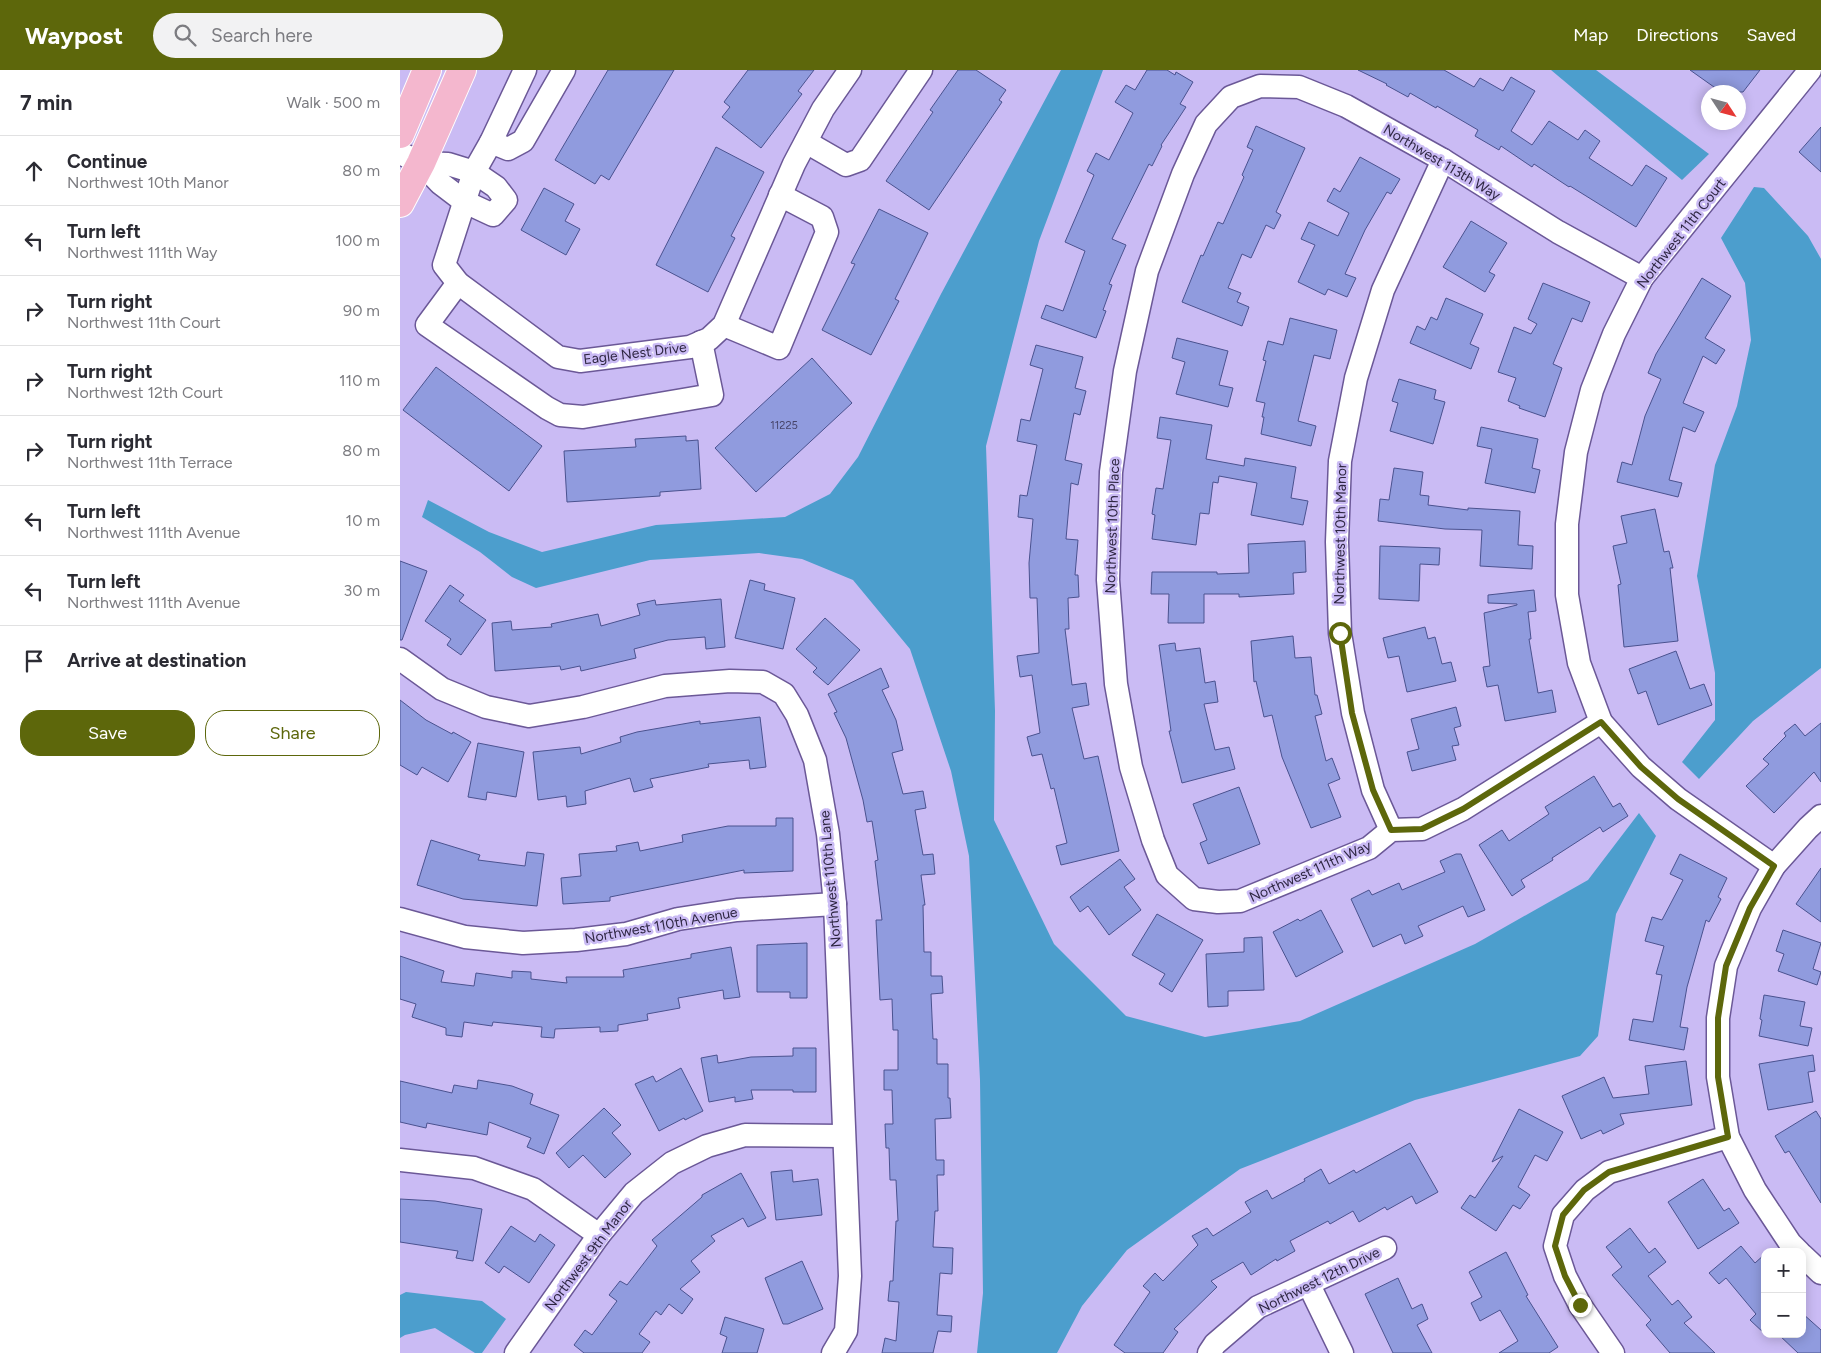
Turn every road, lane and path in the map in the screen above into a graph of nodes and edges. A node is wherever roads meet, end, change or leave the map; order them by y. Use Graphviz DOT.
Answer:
graph roads {
  1 [pos="427,70"];
  2 [pos="462,70"];
  3 [pos="525,70"];
  4 [pos="564,70"];
  5 [pos="850,70"];
  6 [pos="921,70"];
  7 [pos="1810,70"];
  8 [pos="1231,97"];
  9 [pos="400,134"];
  10 [pos="490,142"];
  11 [pos="806,142"];
  12 [pos="411,158"];
  13 [pos="1442,160"];
  14 [pos="474,172"];
  15 [pos="780,195"];
  16 [pos="464,202"];
  17 [pos="400,203"];
  18 [pos="1642,278"];
  19 [pos="458,284"];
  20 [pos="724,325"];
  21 [pos="701,342"];
  22 [pos="400,659"];
  23 [pos="1601,722"];
  24 [pos="1821,816"];
  25 [pos="1391,830"];
  26 [pos="1774,866"];
  27 [pos="1194,899"];
  28 [pos="835,904"];
  29 [pos="400,919"];
  30 [pos="844,1136"];
  31 [pos="1728,1137"];
  32 [pos="400,1160"];
  33 [pos="599,1235"];
  34 [pos="1385,1248"];
  35 [pos="1795,1248"];
  36 [pos="1806,1259"];
  37 [pos="1821,1273"];
  38 [pos="1309,1285"];
  39 [pos="516,1353"];
  40 [pos="833,1353"];
  41 [pos="1209,1353"];
  42 [pos="1342,1353"];
  43 [pos="1613,1353"];
  1 -- 9 [label="main road"];
  2 -- 12 [label="main road"];
  3 -- 10 [label="street, Eagle Nest Drive"];
  4 -- 10 [label="street"];
  5 -- 11 [label="street, Eagle Nest Drive"];
  6 -- 11 [label="street"];
  7 -- 18 [label="street, Northwest 11th Court"];
  8 -- 13 [label="street, Northwest 113th Way"];
  8 -- 27 [label="street, Northwest 10th Place"];
  10 -- 14 [label="street, Eagle Nest Drive"];
  11 -- 15 [label="street, Eagle Nest Drive"];
  12 -- 14 [label="street"];
  12 -- 16 [label="street"];
  12 -- 17 [label="main road"];
  13 -- 18 [label="street, Northwest 113th Way"];
  13 -- 25 [label="street, Northwest 10th Manor"];
  14 -- 16 [label="street, Eagle Nest Drive"];
  14 -- 16 [label="street"];
  15 -- 20 [label="street, Eagle Nest Drive"];
  15 -- 20 [label="street"];
  16 -- 19 [label="street, Eagle Nest Drive"];
  18 -- 23 [label="street, Northwest 11th Court"];
  19 -- 21 [label="street, Eagle Nest Drive"];
  19 -- 21 [label="street"];
  20 -- 21 [label="street, Eagle Nest Drive"];
  22 -- 28 [label="street, Northwest 110th Lane"];
  23 -- 25 [label="street"];
  23 -- 26 [label="street, Northwest 11th Court"];
  24 -- 26 [label="street"];
  25 -- 27 [label="street, Northwest 111th Way"];
  26 -- 31 [label="street"];
  28 -- 29 [label="street, Northwest 110th Avenue"];
  28 -- 30 [label="street, Northwest 110th Lane"];
  30 -- 33 [label="street, Northwest 9th Manor"];
  30 -- 40 [label="street, Northwest 110th Lane"];
  31 -- 35 [label="street"];
  31 -- 43 [label="street"];
  32 -- 33 [label="street"];
  33 -- 39 [label="street, Northwest 9th Manor"];
  34 -- 38 [label="street, Northwest 12th Drive"];
  36 -- 37 [label="street"];
  38 -- 41 [label="street, Northwest 12th Drive"];
  38 -- 42 [label="street"];
}
